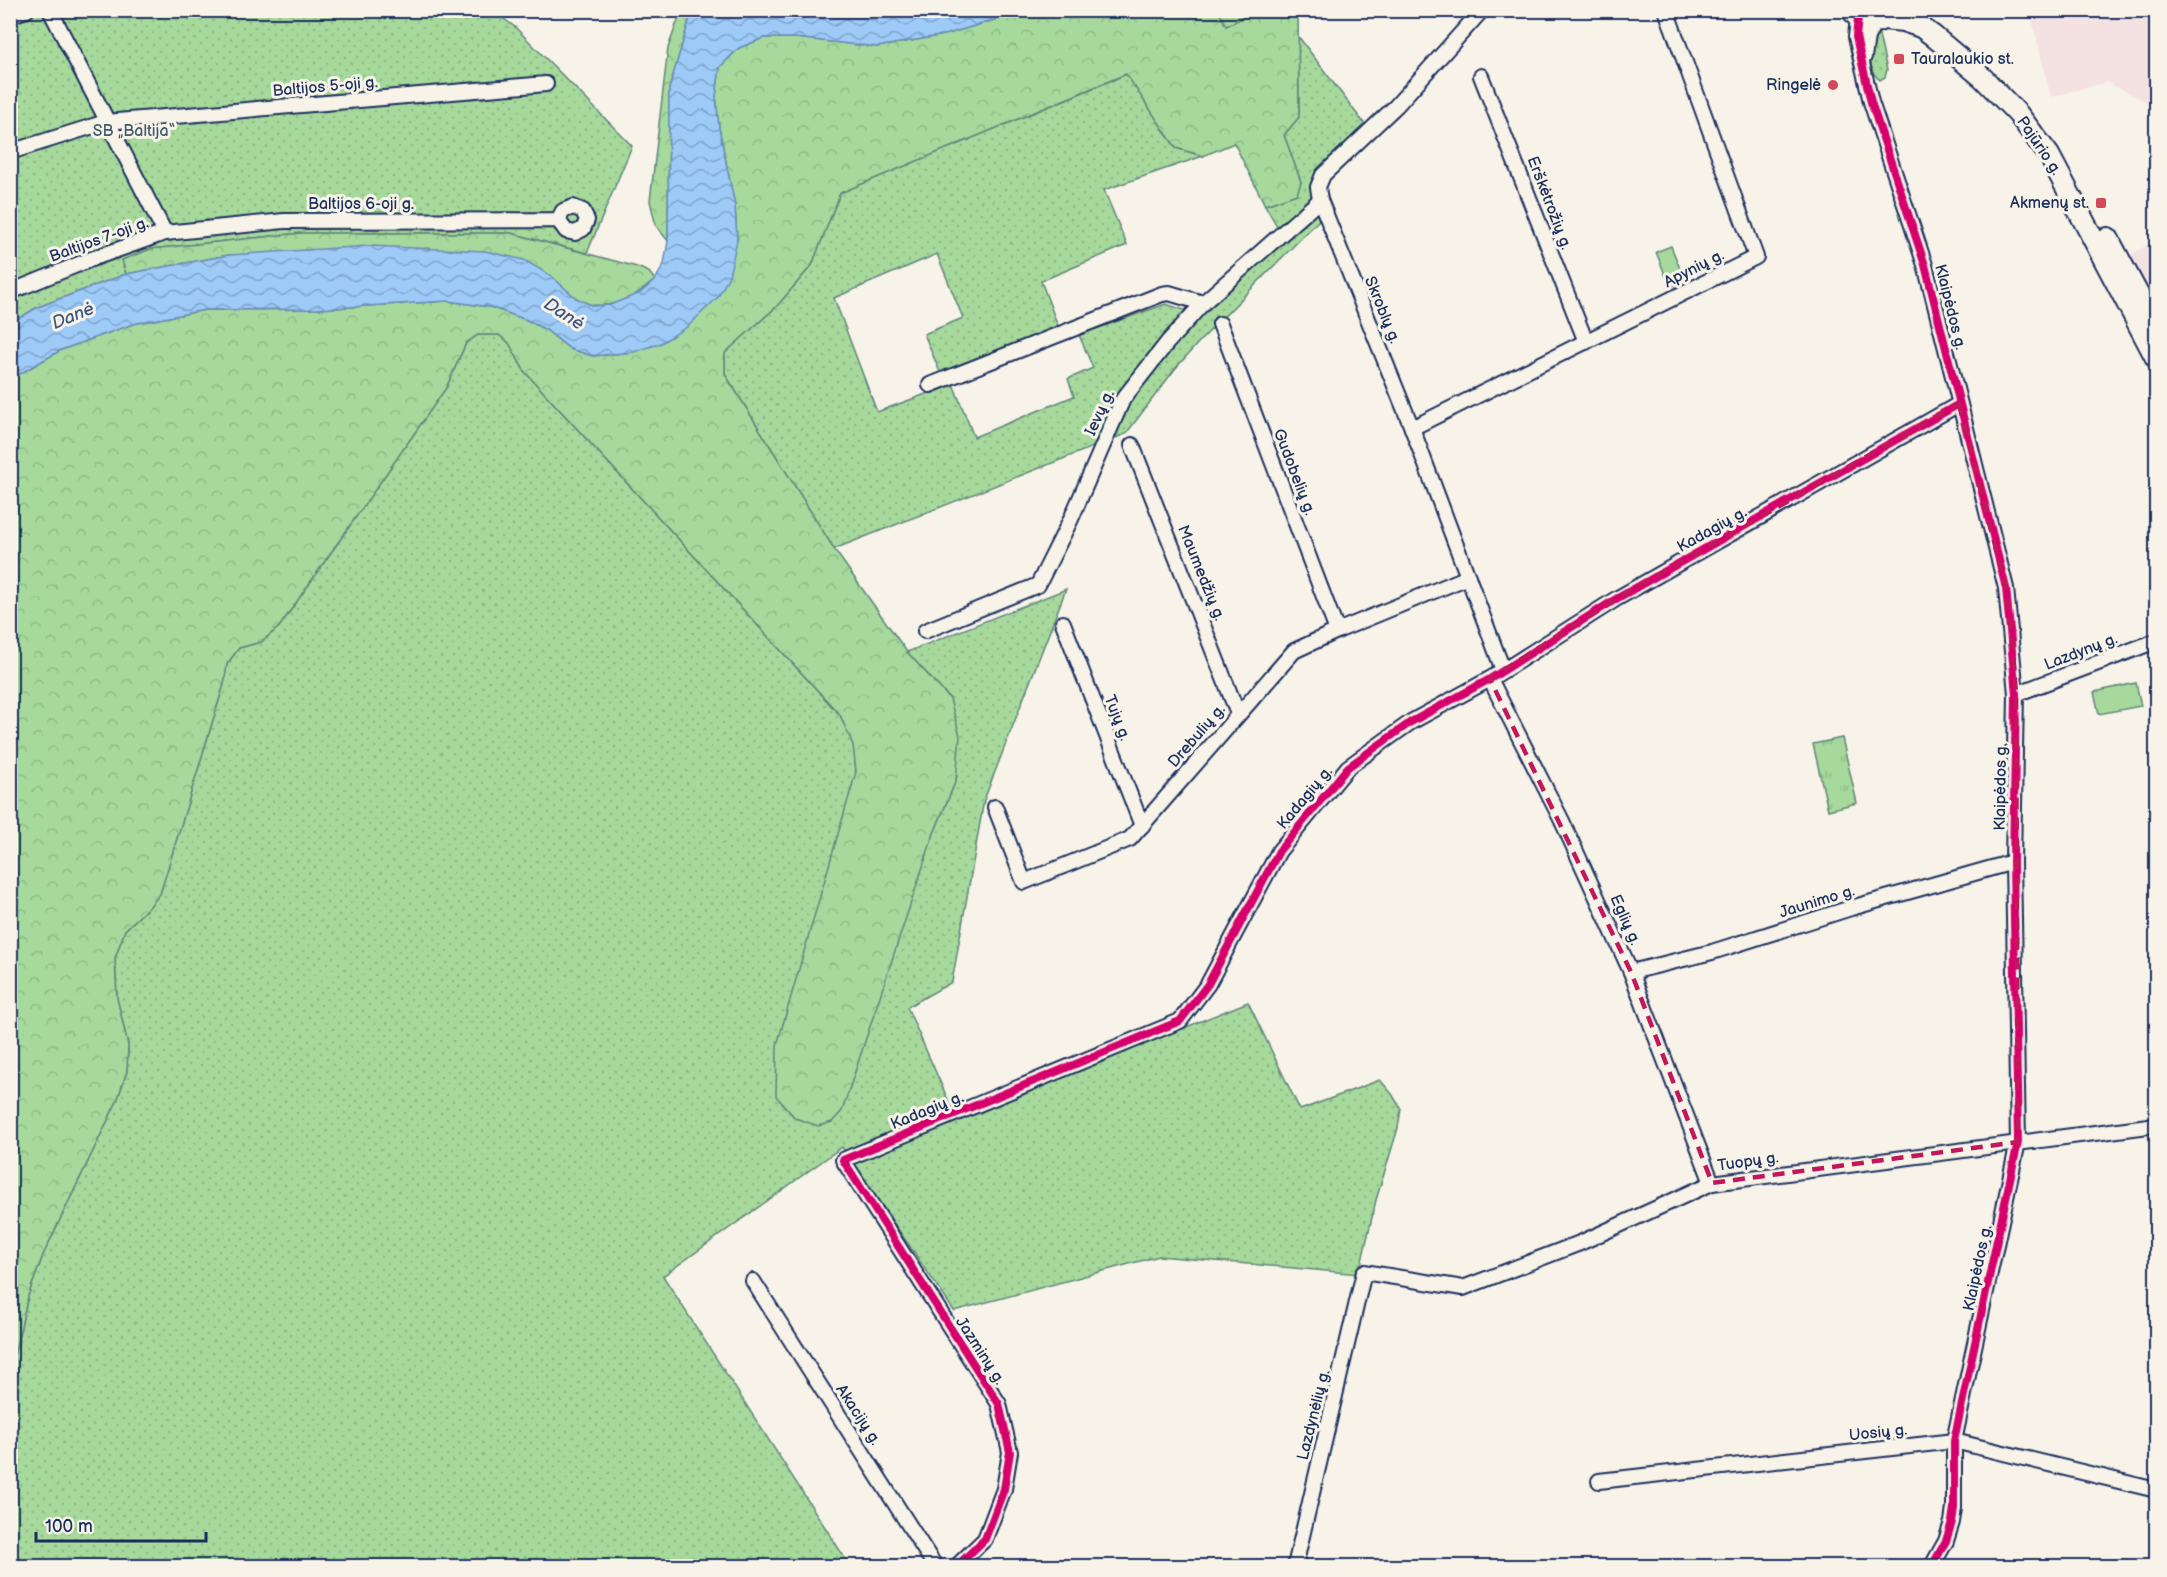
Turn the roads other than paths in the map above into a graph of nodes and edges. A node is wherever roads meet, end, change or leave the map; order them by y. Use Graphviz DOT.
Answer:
graph roads {
  1 [pos="27,10"];
  2 [pos="50,10"];
  3 [pos="1482,10"];
  4 [pos="1665,10"];
  5 [pos="1907,10"];
  6 [pos="10,15"];
  7 [pos="1871,16"];
  8 [pos="1481,76"];
  9 [pos="546,84"];
  10 [pos="106,122"];
  11 [pos="10,152"];
  12 [pos="1320,200"];
  13 [pos="558,220"];
  14 [pos="165,233"];
  15 [pos="10,292"];
  16 [pos="1203,303"];
  17 [pos="1220,324"];
  18 [pos="2157,328"];
  19 [pos="1586,342"];
  20 [pos="2157,358"];
  21 [pos="930,385"];
  22 [pos="1959,404"];
  23 [pos="1412,428"];
  24 [pos="1132,445"];
  25 [pos="1468,577"];
  26 [pos="1063,623"];
  27 [pos="925,631"];
  28 [pos="1338,631"];
  29 [pos="2157,640"];
  30 [pos="1503,670"];
  31 [pos="1490,679"];
  32 [pos="2016,694"];
  33 [pos="1238,714"];
  34 [pos="995,807"];
  35 [pos="1142,826"];
  36 [pos="2013,862"];
  37 [pos="1631,972"];
  38 [pos="2157,1125"];
  39 [pos="2018,1142"];
  40 [pos="843,1160"];
  41 [pos="1712,1183"];
  42 [pos="1364,1272"];
  43 [pos="753,1281"];
  44 [pos="1954,1441"];
  45 [pos="1599,1481"];
  46 [pos="2157,1490"];
  47 [pos="935,1566"];
  48 [pos="957,1566"];
  49 [pos="1295,1566"];
  50 [pos="1932,1566"];
  1 -- 6 [label="street"];
  2 -- 10 [label="street"];
  3 -- 12 [label="street"];
  4 -- 19 [label="street, Apynių g."];
  5 -- 18 [label="main road, Pajūrio g."];
  7 -- 20 [label="main road, Pajūrio g."];
  7 -- 22 [label="street, Klaipėdos g."];
  8 -- 19 [label="street, Erškėtrožių g."];
  9 -- 10 [label="street, Baltijos 5-oji g."];
  10 -- 11 [label="street, Baltijos 5-oji g."];
  10 -- 14 [label="street"];
  12 -- 16 [label="street, Ievų g."];
  12 -- 23 [label="street, Skroblų g."];
  13 -- 14 [label="street, Baltijos 6-oji g."];
  14 -- 15 [label="street, Baltijos 7-oji g."];
  16 -- 21 [label="street"];
  16 -- 27 [label="street, Ievų g."];
  17 -- 28 [label="street, Gudobelių g."];
  19 -- 23 [label="street, Apynių g."];
  22 -- 30 [label="street, Kadagių g."];
  22 -- 32 [label="street, Klaipėdos g."];
  23 -- 25 [label="street, Skroblų g."];
  24 -- 33 [label="street, Maumedžių g."];
  25 -- 28 [label="street, Drebulių g."];
  25 -- 30 [label="street, Skroblų g."];
  26 -- 35 [label="street, Tujų g."];
  28 -- 33 [label="street, Drebulių g."];
  29 -- 32 [label="street, Lazdynų g."];
  30 -- 31 [label="street, Kadagių g."];
  31 -- 37 [label="street, Eglių g."];
  31 -- 40 [label="street, Kadagių g."];
  32 -- 36 [label="street, Klaipėdos g."];
  33 -- 35 [label="street, Drebulių g."];
  34 -- 35 [label="street, Drebulių g."];
  36 -- 37 [label="street, Jaunimo g."];
  36 -- 39 [label="street, Klaipėdos g."];
  37 -- 41 [label="street, Eglių g."];
  38 -- 39 [label="street, Tuopų g."];
  39 -- 41 [label="street, Tuopų g."];
  39 -- 44 [label="street, Klaipėdos g."];
  40 -- 48 [label="street, Jazminų g."];
  41 -- 42 [label="street, Tuopų g."];
  42 -- 49 [label="street, Lazdynėlių g."];
  43 -- 47 [label="street, Akacijų g."];
  44 -- 45 [label="street, Uosių g."];
  44 -- 46 [label="street, Uosių g."];
  44 -- 50 [label="street, Klaipėdos g."];
}
